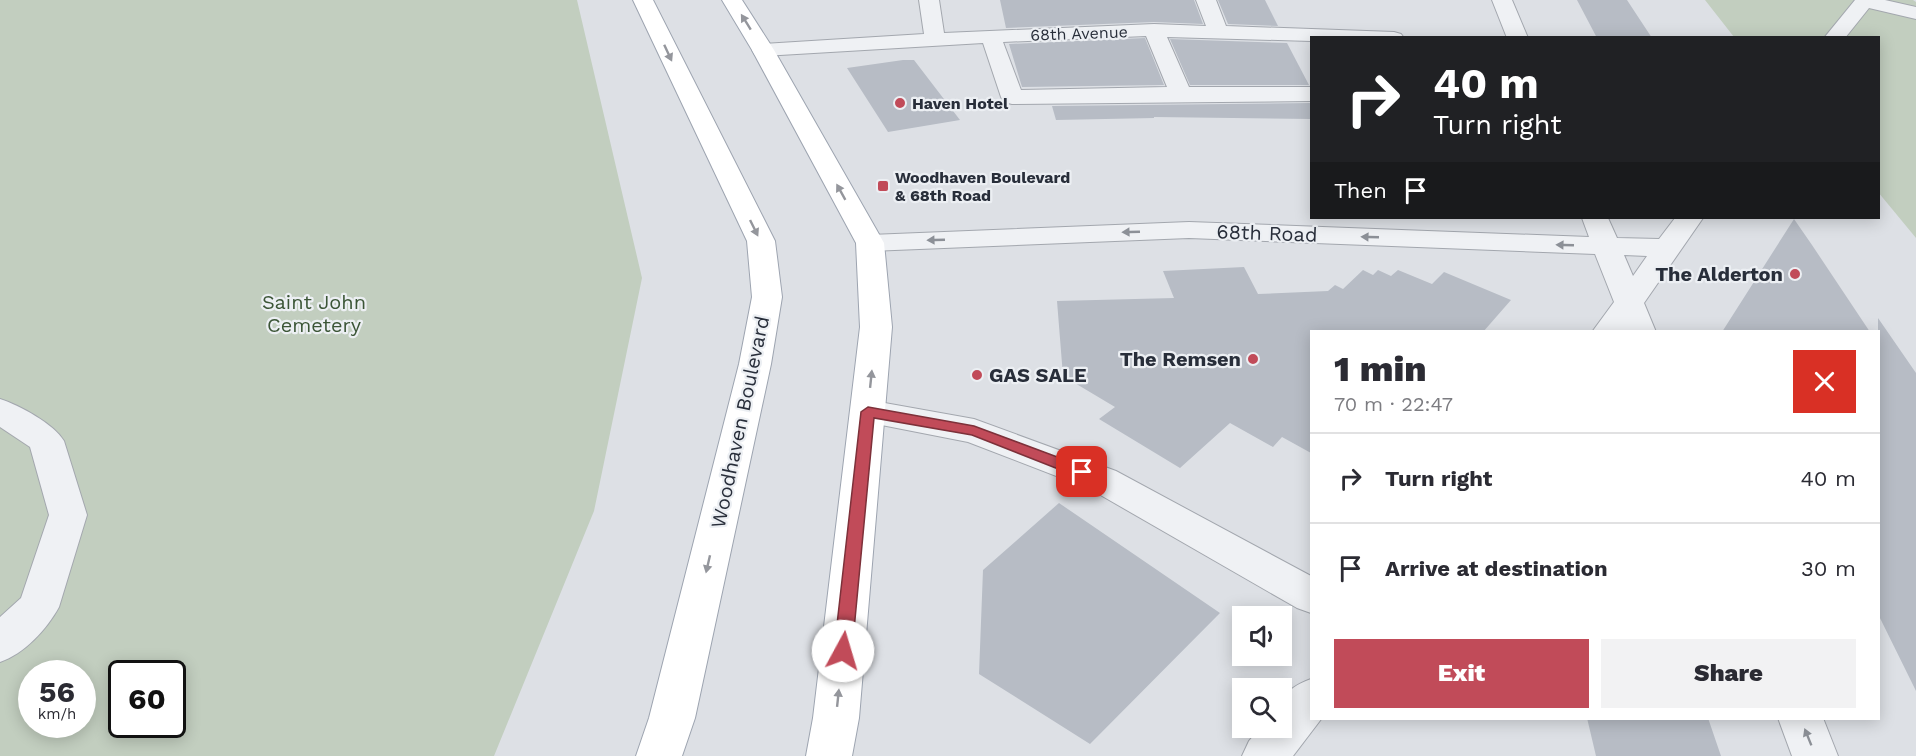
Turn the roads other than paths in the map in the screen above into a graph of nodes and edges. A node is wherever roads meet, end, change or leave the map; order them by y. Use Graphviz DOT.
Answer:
graph roads {
  1 [pos="644,0"];
  2 [pos="732,0"];
  3 [pos="929,0"];
  4 [pos="1206,0"];
  5 [pos="1502,0"];
  6 [pos="1864,0"];
  7 [pos="1916,13"];
  8 [pos="1154,30"];
  9 [pos="1218,32"];
  10 [pos="991,36"];
  11 [pos="1335,36"];
  12 [pos="1517,36"];
  13 [pos="1836,36"];
  14 [pos="935,39"];
  15 [pos="763,50"];
  16 [pos="1181,94"];
  17 [pos="1310,94"];
  18 [pos="1596,219"];
  19 [pos="1688,219"];
  20 [pos="870,243"];
  21 [pos="1607,246"];
  22 [pos="1665,248"];
  23 [pos="1636,318"];
  24 [pos="1611,330"];
  25 [pos="0,411"];
  26 [pos="868,412"];
  27 [pos="1310,595"];
  28 [pos="0,644"];
  29 [pos="1310,700"];
  30 [pos="1801,720"];
  31 [pos="659,756"];
  32 [pos="829,756"];
  33 [pos="1265,756"];
  34 [pos="1815,756"];
  1 -- 31 [label="main road, Woodhaven Boulevard, one-way"];
  15 -- 2 [label="main road, one-way"];
  3 -- 14 [label="street"];
  4 -- 9 [label="street"];
  5 -- 12 [label="street"];
  6 -- 7 [label="street"];
  6 -- 13 [label="street"];
  8 -- 9 [label="street, 68th Avenue"];
  8 -- 10 [label="street, 68th Avenue"];
  8 -- 16 [label="street"];
  9 -- 11 [label="street, 68th Avenue"];
  10 -- 14 [label="street, 68th Avenue"];
  10 -- 16 [label="street"];
  14 -- 15 [label="street, 68th Avenue"];
  20 -- 15 [label="main road, one-way"];
  16 -- 17 [label="street"];
  18 -- 21 [label="street"];
  19 -- 22 [label="street"];
  21 -- 20 [label="street, 68th Road, one-way"];
  26 -- 20 [label="main road, one-way"];
  21 -- 22 [label="street, 68th Road"];
  21 -- 23 [label="street"];
  22 -- 23 [label="street"];
  23 -- 24 [label="street"];
  25 -- 28 [label="street"];
  26 -- 27 [label="street"];
  32 -- 26 [label="main road, one-way"];
  29 -- 33 [label="street"];
  34 -- 30 [label="street, one-way"];
}
